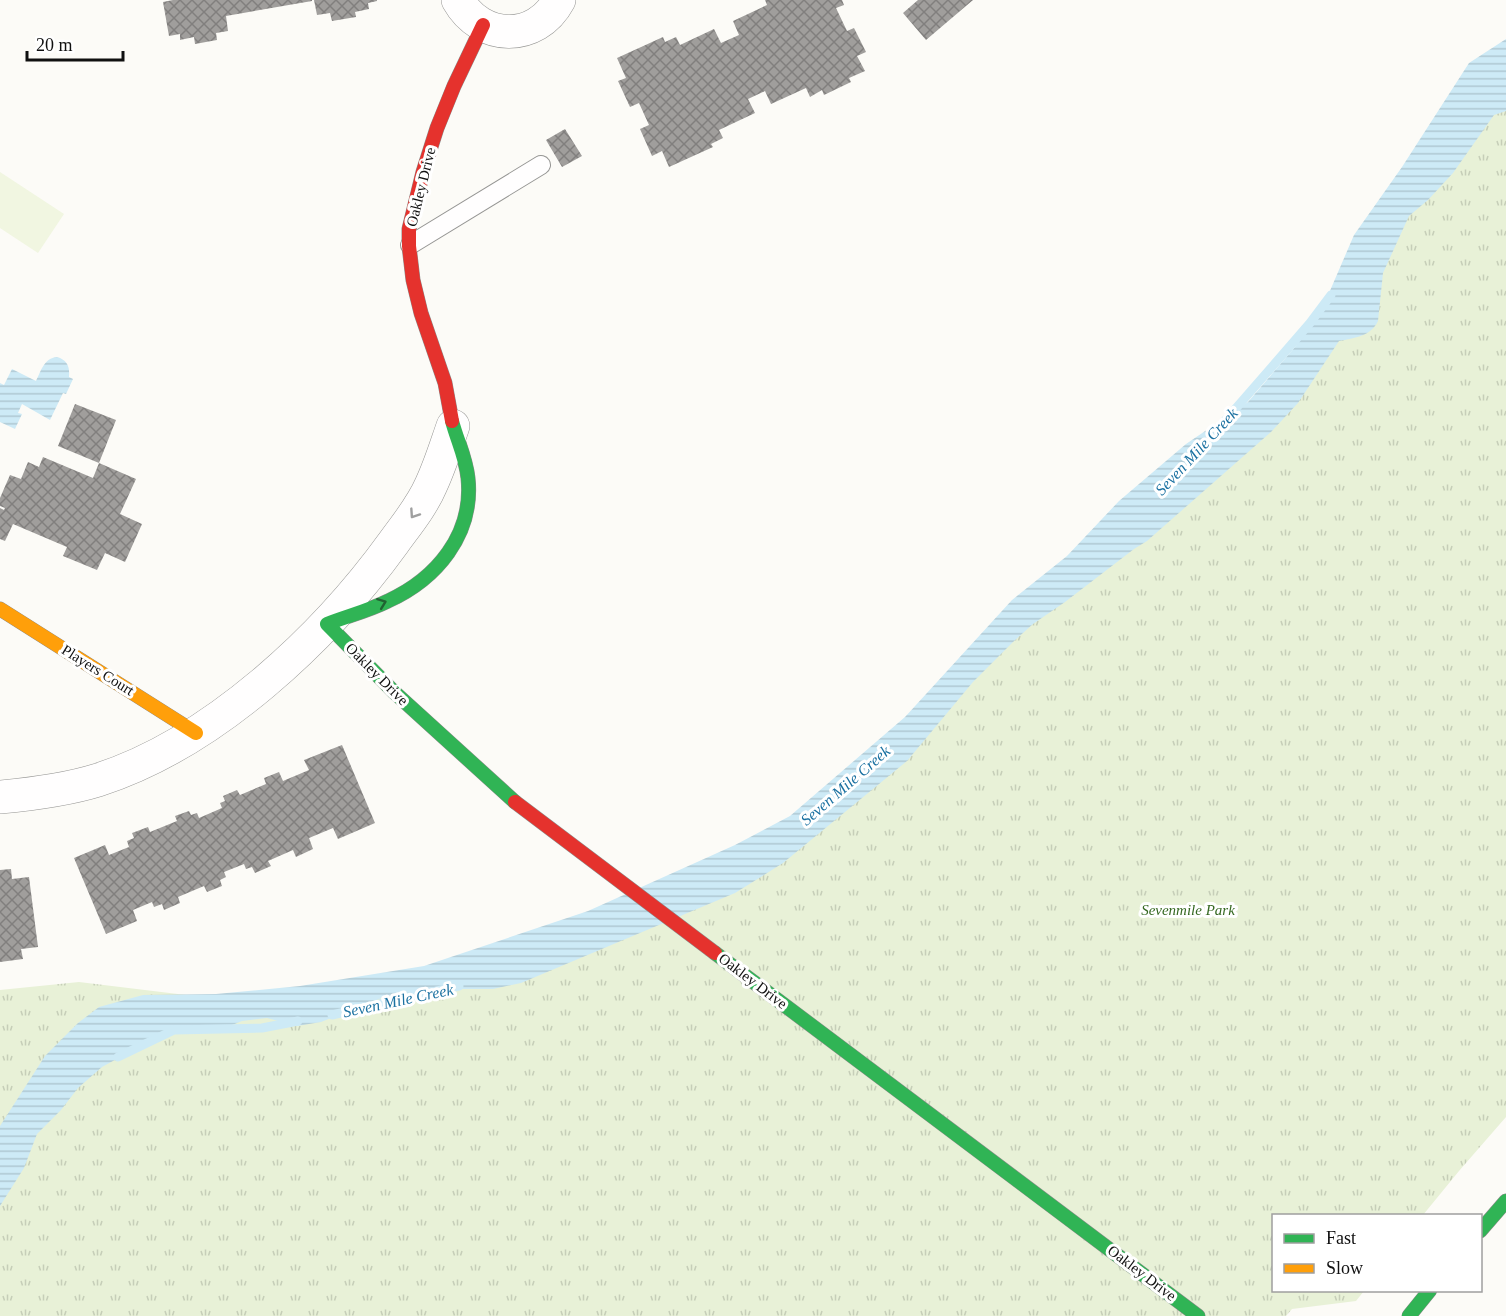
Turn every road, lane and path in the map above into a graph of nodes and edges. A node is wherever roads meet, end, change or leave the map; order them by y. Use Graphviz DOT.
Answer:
graph roads {
  1 [pos="458,0"];
  2 [pos="559,0"];
  3 [pos="483,25"];
  4 [pos="541,165"];
  5 [pos="410,245"];
  6 [pos="453,426"];
  7 [pos="0,609"];
  8 [pos="327,624"];
  9 [pos="196,733"];
  10 [pos="0,797"];
  11 [pos="1506,1201"];
  12 [pos="1482,1229"];
  13 [pos="1428,1292"];
  14 [pos="1198,1316"];
  15 [pos="1409,1316"];
  1 -- 3 [label="street"];
  2 -- 3 [label="street"];
  3 -- 5 [label="street, Oakley Drive"];
  4 -- 5 [label="lane"];
  5 -- 6 [label="street, Oakley Drive"];
  6 -- 8 [label="street, Oakley Drive, one-way"];
  8 -- 6 [label="street, Oakley Drive, one-way"];
  7 -- 9 [label="street, Players Court"];
  8 -- 9 [label="street"];
  8 -- 14 [label="street, Oakley Drive"];
  9 -- 10 [label="street"];
  11 -- 12 [label="street"];
  13 -- 15 [label="street"];
}
